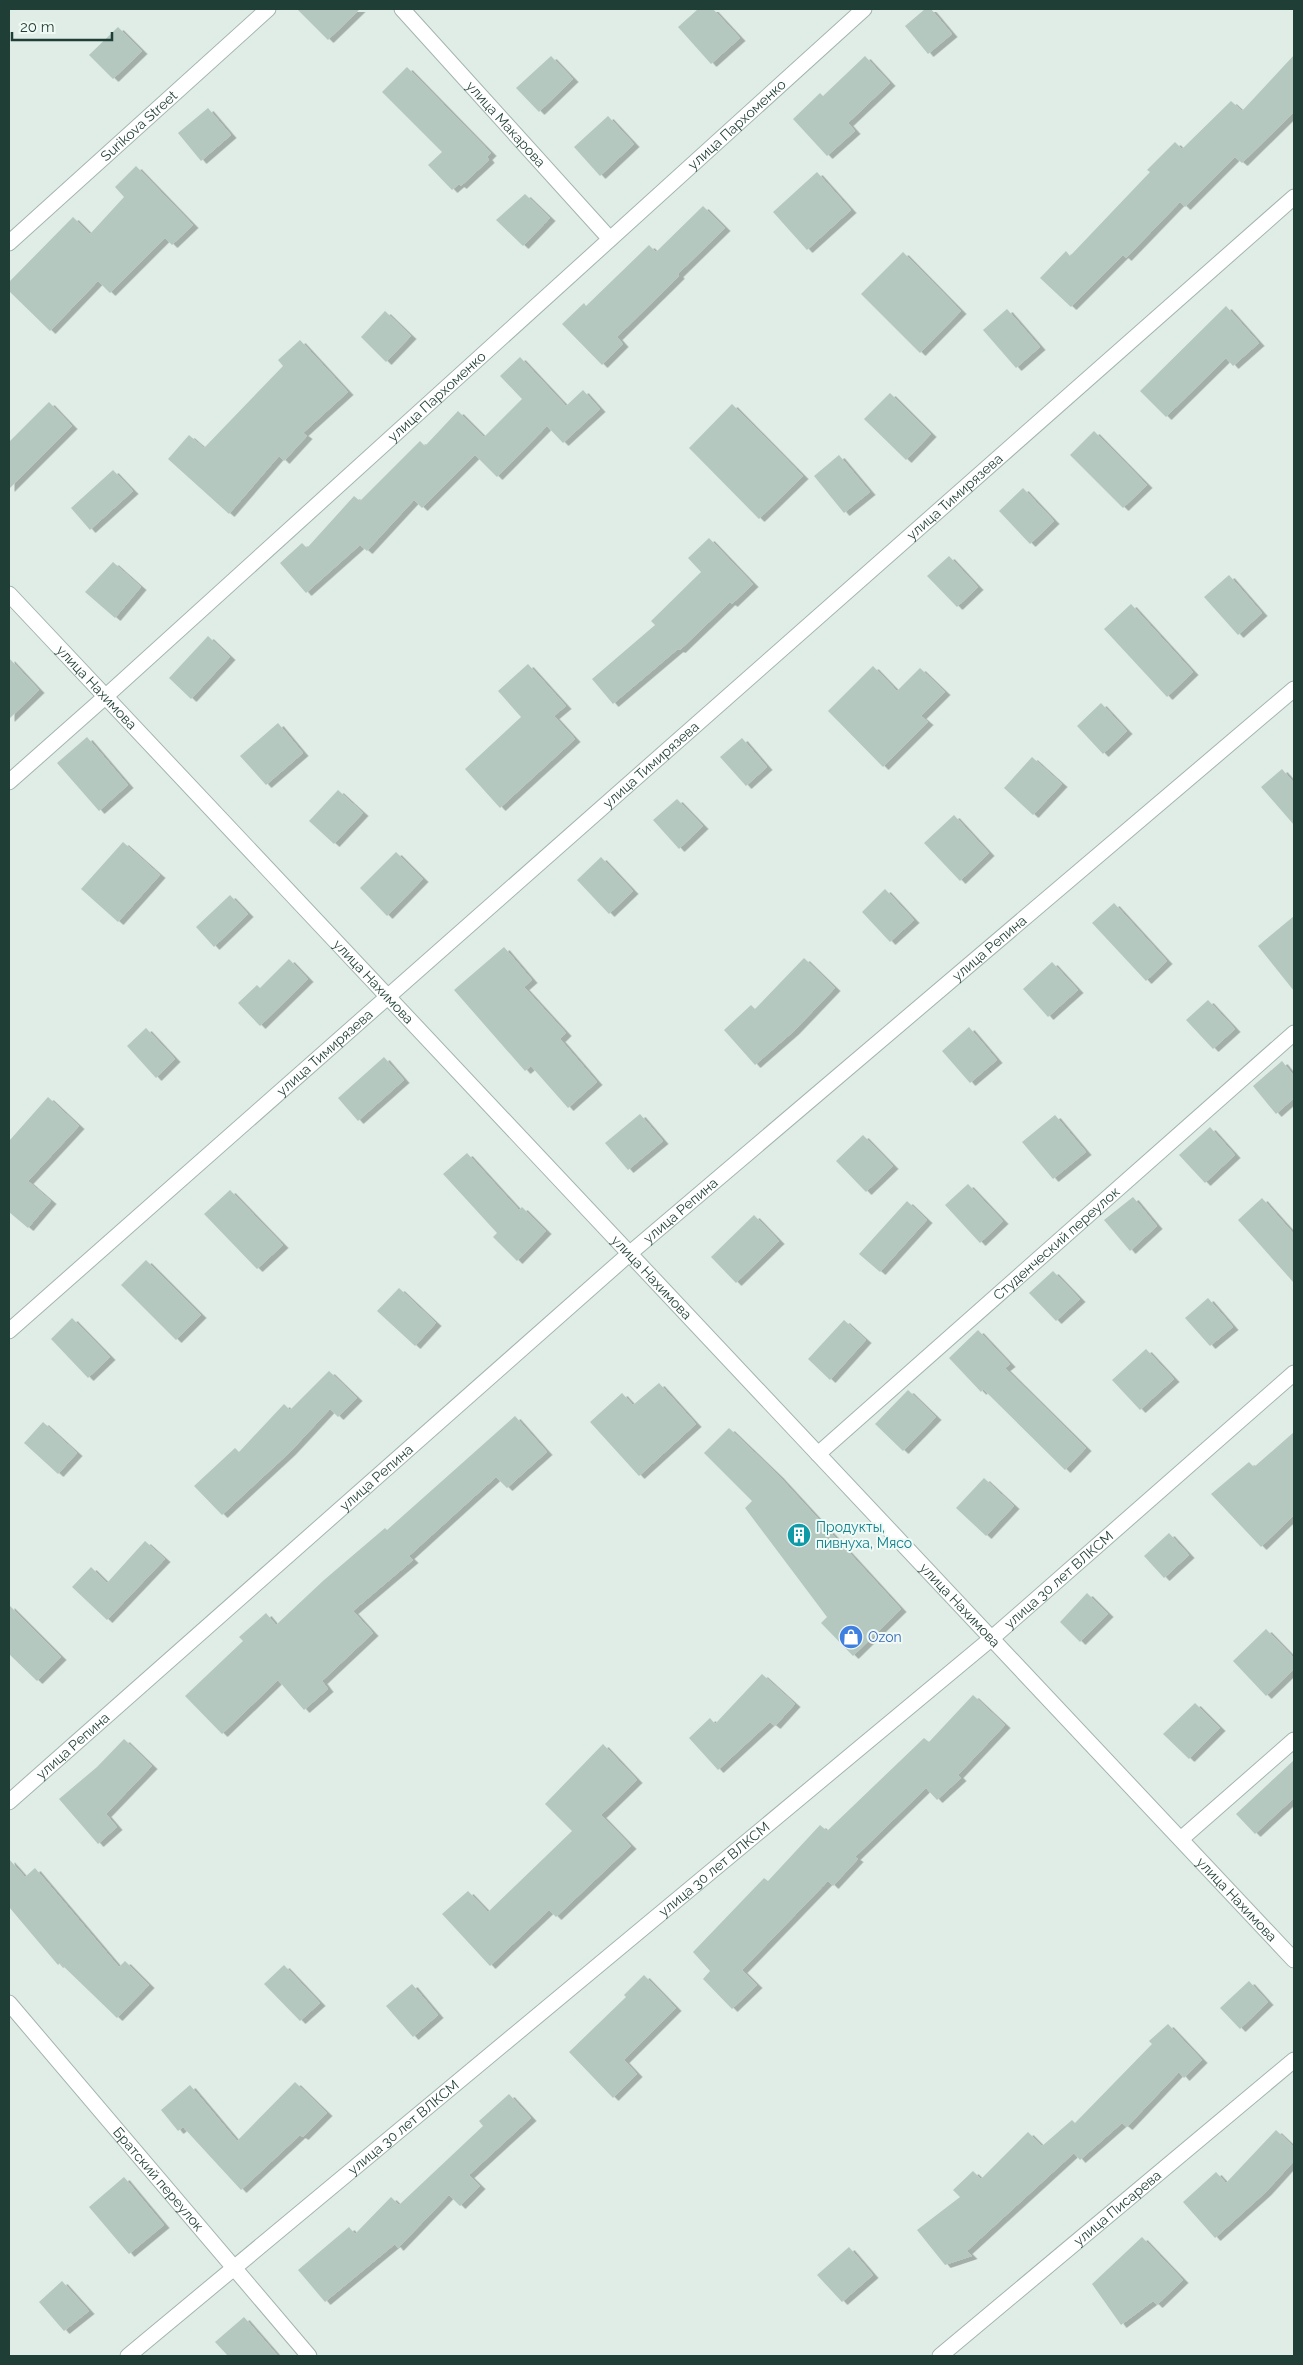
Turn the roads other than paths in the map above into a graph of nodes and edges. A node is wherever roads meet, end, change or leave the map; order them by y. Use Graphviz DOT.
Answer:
graph roads {
  1 [pos="268,9"];
  2 [pos="402,9"];
  3 [pos="864,9"];
  4 [pos="1294,197"];
  5 [pos="610,240"];
  6 [pos="9,243"];
  7 [pos="9,594"];
  8 [pos="1294,689"];
  9 [pos="105,697"];
  10 [pos="9,782"];
  11 [pos="389,998"];
  12 [pos="1294,1034"];
  13 [pos="629,1254"];
  14 [pos="9,1331"];
  15 [pos="1294,1373"];
  16 [pos="818,1454"];
  17 [pos="992,1638"];
  18 [pos="1294,1740"];
  19 [pos="9,1802"];
  20 [pos="1181,1840"];
  21 [pos="1294,1960"];
  22 [pos="9,2003"];
  23 [pos="1294,2060"];
  24 [pos="234,2268"];
  25 [pos="128,2356"];
  26 [pos="309,2356"];
  27 [pos="940,2356"];
  1 -- 6 [label="street, Surikova Street"];
  2 -- 5 [label="street, улица Макарова"];
  3 -- 5 [label="street, улица Пархоменко"];
  4 -- 11 [label="street, улица Тимирязева"];
  5 -- 9 [label="street, улица Пархоменко"];
  7 -- 9 [label="street, улица Нахимова"];
  8 -- 13 [label="street, улица Репина"];
  9 -- 10 [label="street, улица Пархоменко"];
  9 -- 11 [label="street, улица Нахимова"];
  11 -- 13 [label="street, улица Нахимова"];
  11 -- 14 [label="street, улица Тимирязева"];
  12 -- 16 [label="street, Студенческий переулок"];
  13 -- 16 [label="street, улица Нахимова"];
  13 -- 19 [label="street, улица Репина"];
  15 -- 17 [label="street, улица 30 лет ВЛКСМ"];
  16 -- 17 [label="street, улица Нахимова"];
  17 -- 20 [label="street, улица Нахимова"];
  17 -- 24 [label="street, улица 30 лет ВЛКСМ"];
  18 -- 20 [label="street"];
  20 -- 21 [label="street, улица Нахимова"];
  22 -- 24 [label="street, Братский переулок"];
  23 -- 27 [label="street, улица Писарева"];
  24 -- 25 [label="street, улица 30 лет ВЛКСМ"];
  24 -- 26 [label="street, Братский переулок"];
}
